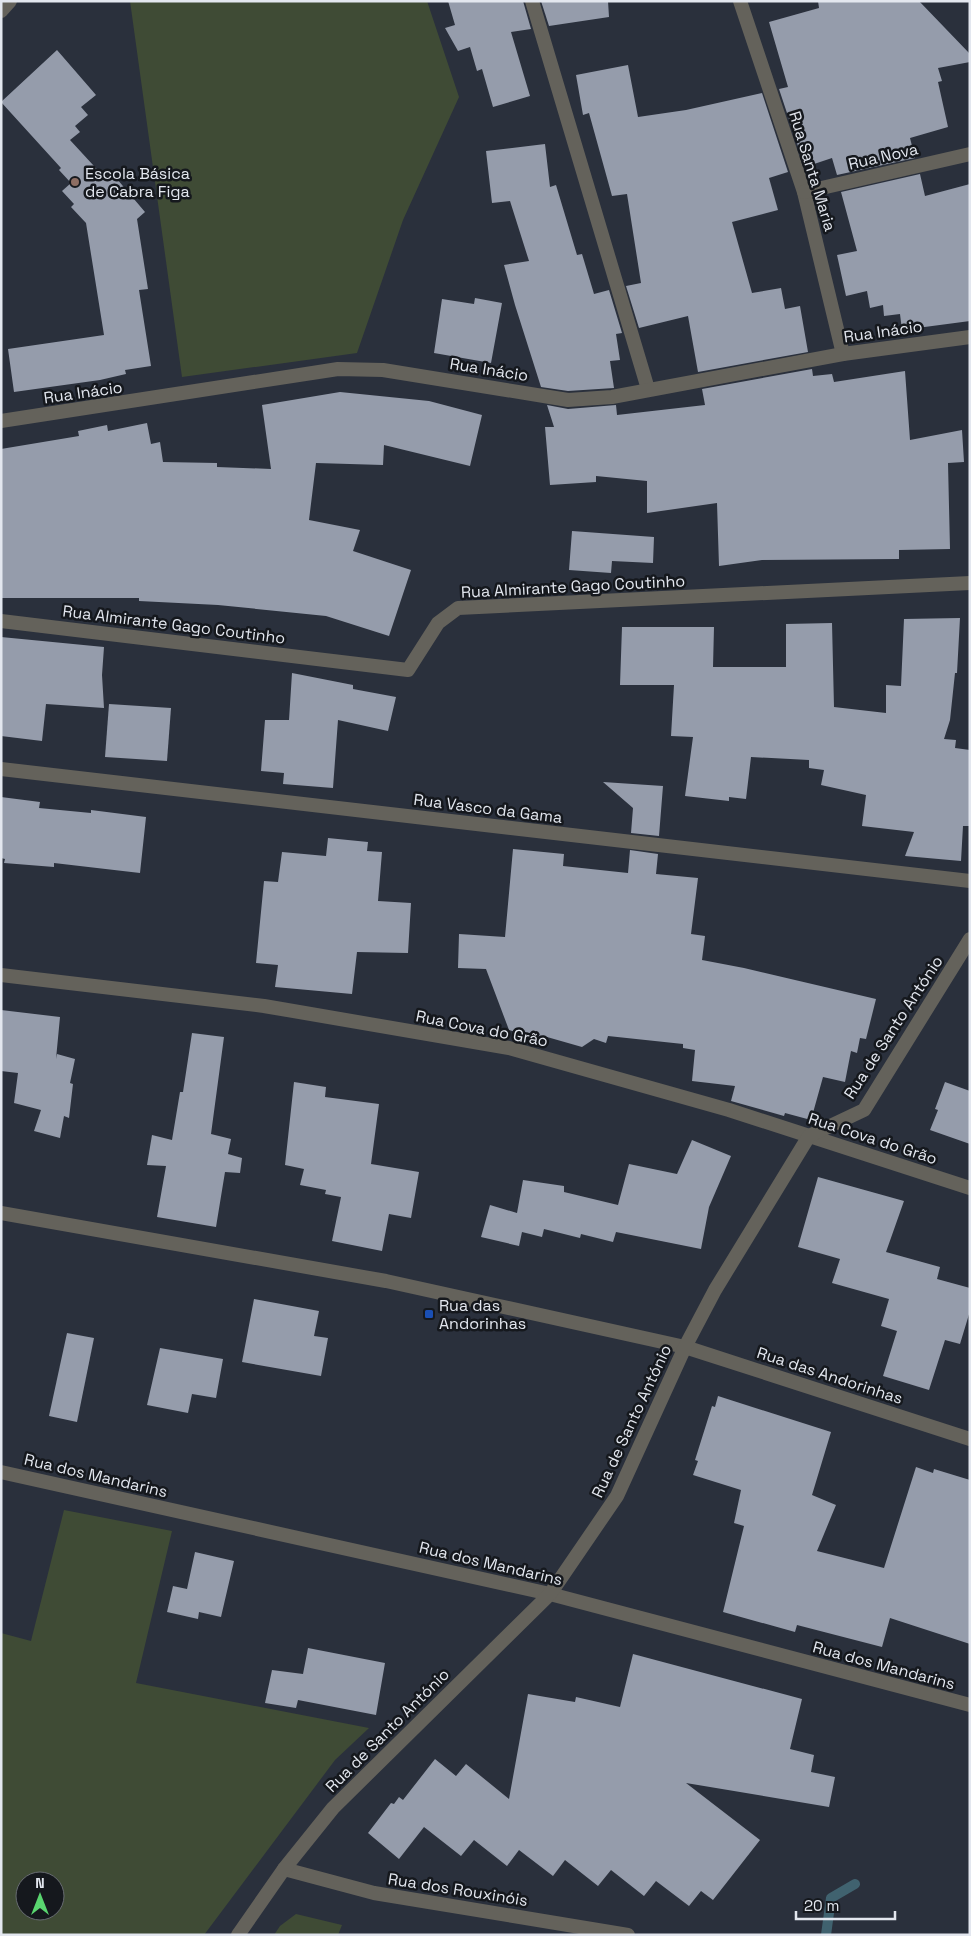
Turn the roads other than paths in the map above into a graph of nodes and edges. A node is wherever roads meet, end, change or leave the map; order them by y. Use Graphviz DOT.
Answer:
graph roads {
  1 [pos="10,1"];
  2 [pos="532,1"];
  3 [pos="740,1"];
  4 [pos="1,10"];
  5 [pos="970,154"];
  6 [pos="804,192"];
  7 [pos="970,337"];
  8 [pos="843,354"];
  9 [pos="648,389"];
  10 [pos="1,421"];
  11 [pos="970,583"];
  12 [pos="1,621"];
  13 [pos="1,769"];
  14 [pos="970,881"];
  15 [pos="970,939"];
  16 [pos="1,975"];
  17 [pos="809,1136"];
  18 [pos="970,1188"];
  19 [pos="1,1213"];
  20 [pos="685,1347"];
  21 [pos="970,1439"];
  22 [pos="1,1472"];
  23 [pos="550,1594"];
  24 [pos="970,1706"];
  25 [pos="284,1869"];
  26 [pos="238,1935"];
  27 [pos="628,1935"];
  1 -- 4 [label="street"];
  2 -- 9 [label="street"];
  3 -- 6 [label="street, Rua Santa Maria"];
  5 -- 6 [label="street, Rua Nova"];
  6 -- 8 [label="street, Rua Santa Maria"];
  7 -- 8 [label="street, Rua Inácio"];
  8 -- 9 [label="street, Rua Inácio"];
  9 -- 10 [label="street, Rua Inácio"];
  11 -- 12 [label="street, Rua Almirante Gago Coutinho"];
  13 -- 14 [label="street, Rua Vasco da Gama"];
  15 -- 17 [label="street, Rua de Santo António"];
  16 -- 17 [label="street, Rua Cova do Grão"];
  17 -- 18 [label="street, Rua Cova do Grão"];
  17 -- 20 [label="street, Rua de Santo António"];
  19 -- 20 [label="street, Rua das Andorinhas"];
  20 -- 21 [label="street, Rua das Andorinhas"];
  20 -- 23 [label="street, Rua de Santo António"];
  22 -- 23 [label="street, Rua dos Mandarins"];
  23 -- 24 [label="street, Rua dos Mandarins"];
  23 -- 25 [label="street, Rua de Santo António"];
  25 -- 26 [label="street, Rua de Santo António"];
  25 -- 27 [label="street, Rua dos Rouxinóis"];
}
